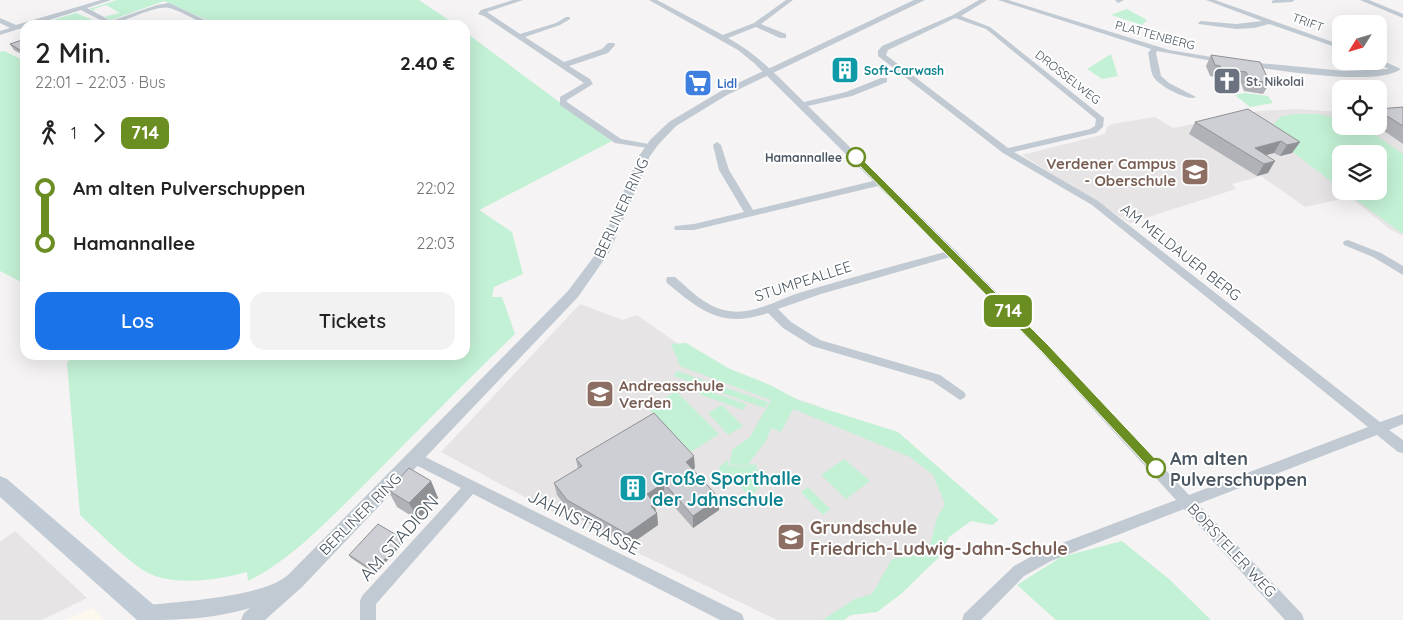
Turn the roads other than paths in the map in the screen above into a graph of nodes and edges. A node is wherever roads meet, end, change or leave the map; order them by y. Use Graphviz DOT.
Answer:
graph roads {
  1 [pos="108,0"];
  2 [pos="520,0"];
  3 [pos="652,0"];
  4 [pos="790,0"];
  5 [pos="921,0"];
  6 [pos="984,0"];
  7 [pos="1001,0"];
  8 [pos="1209,0"];
  9 [pos="1292,0"];
  10 [pos="1363,0"];
  11 [pos="1274,2"];
  12 [pos="82,8"];
  13 [pos="955,16"];
  14 [pos="1403,16"];
  15 [pos="568,18"];
  16 [pos="0,20"];
  17 [pos="42,20"];
  18 [pos="105,20"];
  19 [pos="123,20"];
  20 [pos="202,20"];
  21 [pos="1270,21"];
  22 [pos="1201,23"];
  23 [pos="756,24"];
  24 [pos="20,27"];
  25 [pos="16,28"];
  26 [pos="0,33"];
  27 [pos="520,36"];
  28 [pos="783,36"];
  29 [pos="722,38"];
  30 [pos="1332,42"];
  31 [pos="611,45"];
  32 [pos="1155,48"];
  33 [pos="1233,62"];
  34 [pos="1241,63"];
  35 [pos="563,65"];
  36 [pos="1388,65"];
  37 [pos="1400,70"];
  38 [pos="769,72"];
  39 [pos="884,80"];
  40 [pos="1192,97"];
  41 [pos="802,105"];
  42 [pos="717,145"];
  43 [pos="651,147"];
  44 [pos="1006,151"];
  45 [pos="881,182"];
  46 [pos="750,213"];
  47 [pos="679,228"];
  48 [pos="1348,243"];
  49 [pos="952,253"];
  50 [pos="1403,271"];
  51 [pos="671,280"];
  52 [pos="770,308"];
  53 [pos="960,395"];
  54 [pos="1403,419"];
  55 [pos="1379,429"];
  56 [pos="1403,448"];
  57 [pos="415,458"];
  58 [pos="0,485"];
  59 [pos="471,486"];
  60 [pos="1187,501"];
  61 [pos="289,586"];
  62 [pos="151,617"];
  63 [pos="973,619"];
  64 [pos="251,620"];
  65 [pos="266,620"];
  66 [pos="368,620"];
  67 [pos="736,620"];
  68 [pos="1296,620"];
  1 -- 12 [label="street"];
  2 -- 27 [label="street"];
  3 -- 29 [label="street, BORSTELER WEG"];
  4 -- 23 [label="street"];
  5 -- 38 [label="street, BERLINER RING"];
  6 -- 13 [label="street, AM MELDAUER BERG"];
  7 -- 32 [label="street, PLATTENBERG"];
  8 -- 21 [label="street, TRIFT"];
  9 -- 11 [label="street"];
  10 -- 14 [label="street"];
  12 -- 17 [label="street"];
  12 -- 18 [label="street"];
  13 -- 44 [label="street, AM MELDAUER BERG"];
  13 -- 44 [label="street, DROSSELWEG"];
  15 -- 27 [label="street"];
  16 -- 25 [label="street"];
  19 -- 20 [label="street"];
  21 -- 22 [label="street"];
  21 -- 30 [label="street, TRIFT"];
  23 -- 28 [label="street"];
  23 -- 29 [label="street"];
  24 -- 25 [label="street"];
  25 -- 26 [label="street"];
  27 -- 35 [label="street"];
  29 -- 38 [label="street, BORSTELER WEG"];
  31 -- 35 [label="street"];
  32 -- 33 [label="street, PLATTENBERG"];
  32 -- 40 [label="street"];
  34 -- 37 [label="street"];
  35 -- 43 [label="street"];
  36 -- 37 [label="street"];
  38 -- 41 [label="street, BORSTELER WEG"];
  38 -- 43 [label="street, BERLINER RING"];
  39 -- 41 [label="street"];
  41 -- 45 [label="street, BORSTELER WEG"];
  42 -- 46 [label="street"];
  43 -- 57 [label="street, BERLINER RING"];
  44 -- 55 [label="street, AM MELDAUER BERG"];
  45 -- 46 [label="street"];
  45 -- 49 [label="street, BORSTELER WEG"];
  46 -- 47 [label="street"];
  48 -- 50 [label="street"];
  49 -- 52 [label="street, STUMPEALLEE"];
  49 -- 60 [label="street, BORSTELER WEG"];
  51 -- 52 [label="street, STUMPEALLEE"];
  52 -- 53 [label="street"];
  54 -- 55 [label="street"];
  55 -- 56 [label="street, AM MELDAUER BERG"];
  55 -- 60 [label="street"];
  57 -- 59 [label="street, JAHNSTRASSE"];
  57 -- 61 [label="street, BERLINER RING"];
  58 -- 62 [label="main road"];
  59 -- 66 [label="street, AM STADION"];
  59 -- 67 [label="street, JAHNSTRASSE"];
  60 -- 63 [label="street"];
  60 -- 68 [label="street, BORSTELER WEG"];
  61 -- 62 [label="street"];
  61 -- 64 [label="street, BERLINER RING"];
  61 -- 65 [label="street, BERLINER RING"];
}
